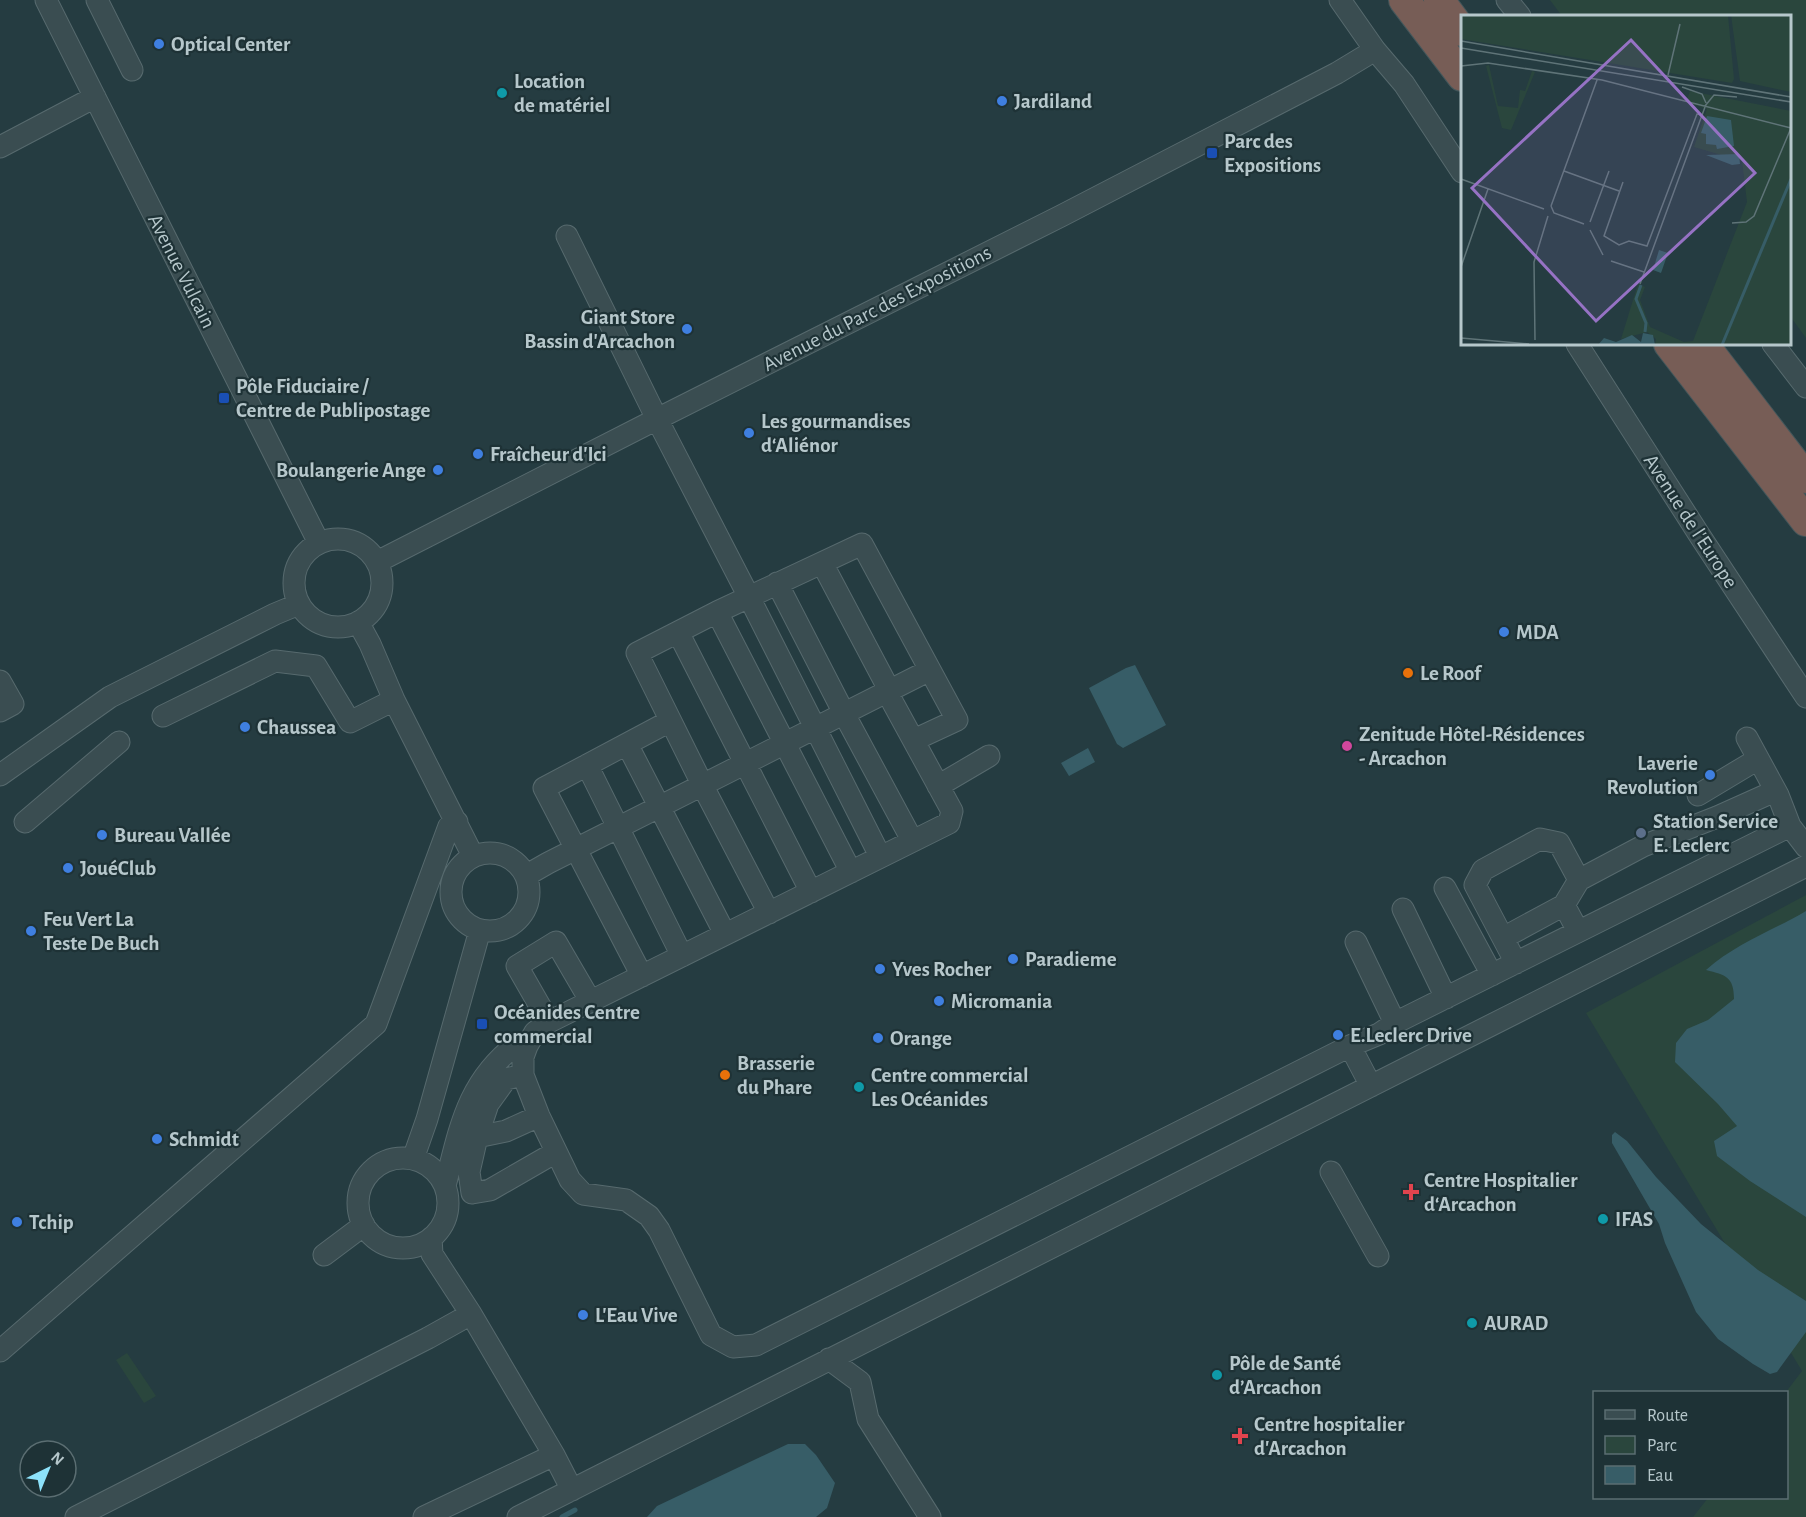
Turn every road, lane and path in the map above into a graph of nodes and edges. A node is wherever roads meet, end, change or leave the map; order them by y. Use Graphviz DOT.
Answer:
graph roads {
  1 [pos="46,0"];
  2 [pos="97,0"];
  3 [pos="1340,0"];
  4 [pos="1404,0"];
  5 [pos="1439,0"];
  6 [pos="1507,0"];
  7 [pos="1519,15"];
  8 [pos="1461,30"];
  9 [pos="1375,50"];
  10 [pos="132,70"];
  11 [pos="1461,75"];
  12 [pos="95,97"];
  13 [pos="0,147"];
  14 [pos="1461,170"];
  15 [pos="567,236"];
  16 [pos="1578,345"];
  17 [pos="1670,345"];
  18 [pos="1704,345"];
  19 [pos="1774,345"];
  20 [pos="1806,387"];
  21 [pos="657,419"];
  22 [pos="1806,478"];
  23 [pos="1806,521"];
  24 [pos="319,543"];
  25 [pos="377,562"];
  26 [pos="822,563"];
  27 [pos="777,583"];
  28 [pos="749,597"];
  29 [pos="299,604"];
  30 [pos="717,612"];
  31 [pos="358,622"];
  32 [pos="678,632"];
  33 [pos="930,670"];
  34 [pos="0,681"];
  35 [pos="889,691"];
  36 [pos="1806,697"];
  37 [pos="394,700"];
  38 [pos="0,711"];
  39 [pos="845,714"];
  40 [pos="163,716"];
  41 [pos="670,721"];
  42 [pos="814,729"];
  43 [pos="1747,738"];
  44 [pos="914,740"];
  45 [pos="119,742"];
  46 [pos="627,744"];
  47 [pos="785,745"];
  48 [pos="989,756"];
  49 [pos="1758,759"];
  50 [pos="745,763"];
  51 [pos="586,765"];
  52 [pos="0,775"];
  53 [pos="703,785"];
  54 [pos="938,786"];
  55 [pos="1775,790"];
  56 [pos="660,808"];
  57 [pos="1733,809"];
  58 [pos="25,822"];
  59 [pos="457,822"];
  60 [pos="1790,826"];
  61 [pos="618,828"];
  62 [pos="912,840"];
  63 [pos="1806,847"];
  64 [pos="576,849"];
  65 [pos="473,856"];
  66 [pos="879,856"];
  67 [pos="1806,866"];
  68 [pos="851,872"];
  69 [pos="527,875"];
  70 [pos="1579,880"];
  71 [pos="1445,888"];
  72 [pos="811,892"];
  73 [pos="1564,905"];
  74 [pos="1403,909"];
  75 [pos="768,913"];
  76 [pos="480,930"];
  77 [pos="1578,931"];
  78 [pos="724,934"];
  79 [pos="1503,939"];
  80 [pos="1356,942"];
  81 [pos="682,956"];
  82 [pos="1516,963"];
  83 [pos="1492,975"];
  84 [pos="642,976"];
  85 [pos="1446,998"];
  86 [pos="591,1002"];
  87 [pos="549,1022"];
  88 [pos="1395,1023"];
  89 [pos="527,1046"];
  90 [pos="1350,1046"];
  91 [pos="523,1075"];
  92 [pos="1371,1086"];
  93 [pos="539,1116"];
  94 [pos="477,1137"];
  95 [pos="556,1152"];
  96 [pos="413,1159"];
  97 [pos="1330,1172"];
  98 [pos="445,1186"];
  99 [pos="364,1225"];
  100 [pos="431,1238"];
  101 [pos="324,1255"];
  102 [pos="1378,1256"];
  103 [pos="471,1314"];
  104 [pos="0,1351"];
  105 [pos="829,1359"];
  106 [pos="554,1455"];
  107 [pos="572,1490"];
  108 [pos="76,1517"];
  109 [pos="424,1517"];
  110 [pos="518,1517"];
  111 [pos="930,1517"];
  1 -- 12 [label="street, Avenue Vulcain"];
  2 -- 10 [label="street"];
  3 -- 9 [label="street"];
  4 -- 11 [label="highway"];
  5 -- 8 [label="highway"];
  6 -- 7 [label="street"];
  9 -- 14 [label="street"];
  9 -- 21 [label="street, Avenue du Parc des Expositions"];
  12 -- 13 [label="street"];
  12 -- 24 [label="street, Avenue Vulcain"];
  15 -- 21 [label="street"];
  16 -- 36 [label="street, Avenue de l'Europe"];
  17 -- 23 [label="highway"];
  18 -- 22 [label="highway"];
  19 -- 20 [label="street"];
  21 -- 25 [label="street, Avenue du Parc des Expositions"];
  21 -- 28 [label="street"];
  24 -- 25 [label="street"];
  24 -- 29 [label="street"];
  25 -- 31 [label="street"];
  26 -- 27 [label="street"];
  26 -- 33 [label="street"];
  26 -- 35 [label="street"];
  27 -- 28 [label="street"];
  27 -- 39 [label="street"];
  28 -- 30 [label="street"];
  28 -- 42 [label="street"];
  29 -- 31 [label="street"];
  29 -- 52 [label="street"];
  30 -- 32 [label="street"];
  30 -- 47 [label="street"];
  31 -- 37 [label="street"];
  32 -- 41 [label="street"];
  32 -- 50 [label="street"];
  33 -- 35 [label="street"];
  33 -- 44 [label="street"];
  34 -- 38 [label="street"];
  35 -- 39 [label="street"];
  35 -- 44 [label="street"];
  37 -- 40 [label="street"];
  37 -- 59 [label="street"];
  39 -- 42 [label="street"];
  39 -- 62 [label="street"];
  41 -- 46 [label="street"];
  41 -- 53 [label="street"];
  42 -- 47 [label="street"];
  42 -- 66 [label="street"];
  43 -- 49 [label="street"];
  44 -- 54 [label="street"];
  45 -- 58 [label="street"];
  46 -- 51 [label="street"];
  46 -- 56 [label="street"];
  47 -- 50 [label="street"];
  47 -- 68 [label="street"];
  48 -- 54 [label="street"];
  49 -- 55 [label="street"];
  49 -- 57 [label="street"];
  50 -- 53 [label="street"];
  50 -- 72 [label="street"];
  51 -- 61 [label="street"];
  51 -- 64 [label="street"];
  53 -- 56 [label="street"];
  53 -- 75 [label="street"];
  54 -- 62 [label="street"];
  55 -- 57 [label="street"];
  55 -- 60 [label="street"];
  56 -- 61 [label="street"];
  56 -- 78 [label="street"];
  57 -- 70 [label="street"];
  59 -- 65 [label="street"];
  59 -- 104 [label="street"];
  60 -- 63 [label="street"];
  60 -- 77 [label="street"];
  61 -- 64 [label="street"];
  61 -- 81 [label="street"];
  62 -- 66 [label="street"];
  64 -- 69 [label="street"];
  64 -- 84 [label="street"];
  65 -- 69 [label="street"];
  65 -- 76 [label="street"];
  66 -- 68 [label="street"];
  67 -- 92 [label="street"];
  68 -- 72 [label="street"];
  69 -- 76 [label="street"];
  70 -- 73 [label="street"];
  70 -- 79 [label="street"];
  71 -- 83 [label="street"];
  72 -- 75 [label="street"];
  73 -- 77 [label="street"];
  73 -- 79 [label="street"];
  74 -- 85 [label="street"];
  75 -- 78 [label="street"];
  76 -- 96 [label="street"];
  77 -- 82 [label="street"];
  78 -- 81 [label="street"];
  79 -- 82 [label="street"];
  80 -- 88 [label="street"];
  81 -- 84 [label="street"];
  82 -- 83 [label="street"];
  83 -- 85 [label="street"];
  84 -- 86 [label="street"];
  85 -- 88 [label="street"];
  86 -- 87 [label="street"];
  86 -- 87 [label="street"];
  87 -- 89 [label="street"];
  88 -- 90 [label="street"];
  89 -- 91 [label="street"];
  89 -- 98 [label="street"];
  90 -- 92 [label="street"];
  90 -- 95 [label="street"];
  91 -- 93 [label="street"];
  91 -- 94 [label="street"];
  92 -- 105 [label="street"];
  93 -- 94 [label="street"];
  93 -- 95 [label="street"];
  94 -- 95 [label="street"];
  96 -- 98 [label="street"];
  96 -- 99 [label="street"];
  97 -- 102 [label="street"];
  98 -- 100 [label="street"];
  99 -- 100 [label="street"];
  99 -- 101 [label="street"];
  100 -- 103 [label="street"];
  103 -- 106 [label="street"];
  103 -- 108 [label="street"];
  105 -- 107 [label="street"];
  105 -- 111 [label="street"];
  106 -- 107 [label="street"];
  106 -- 109 [label="street"];
  107 -- 110 [label="street"];
}
